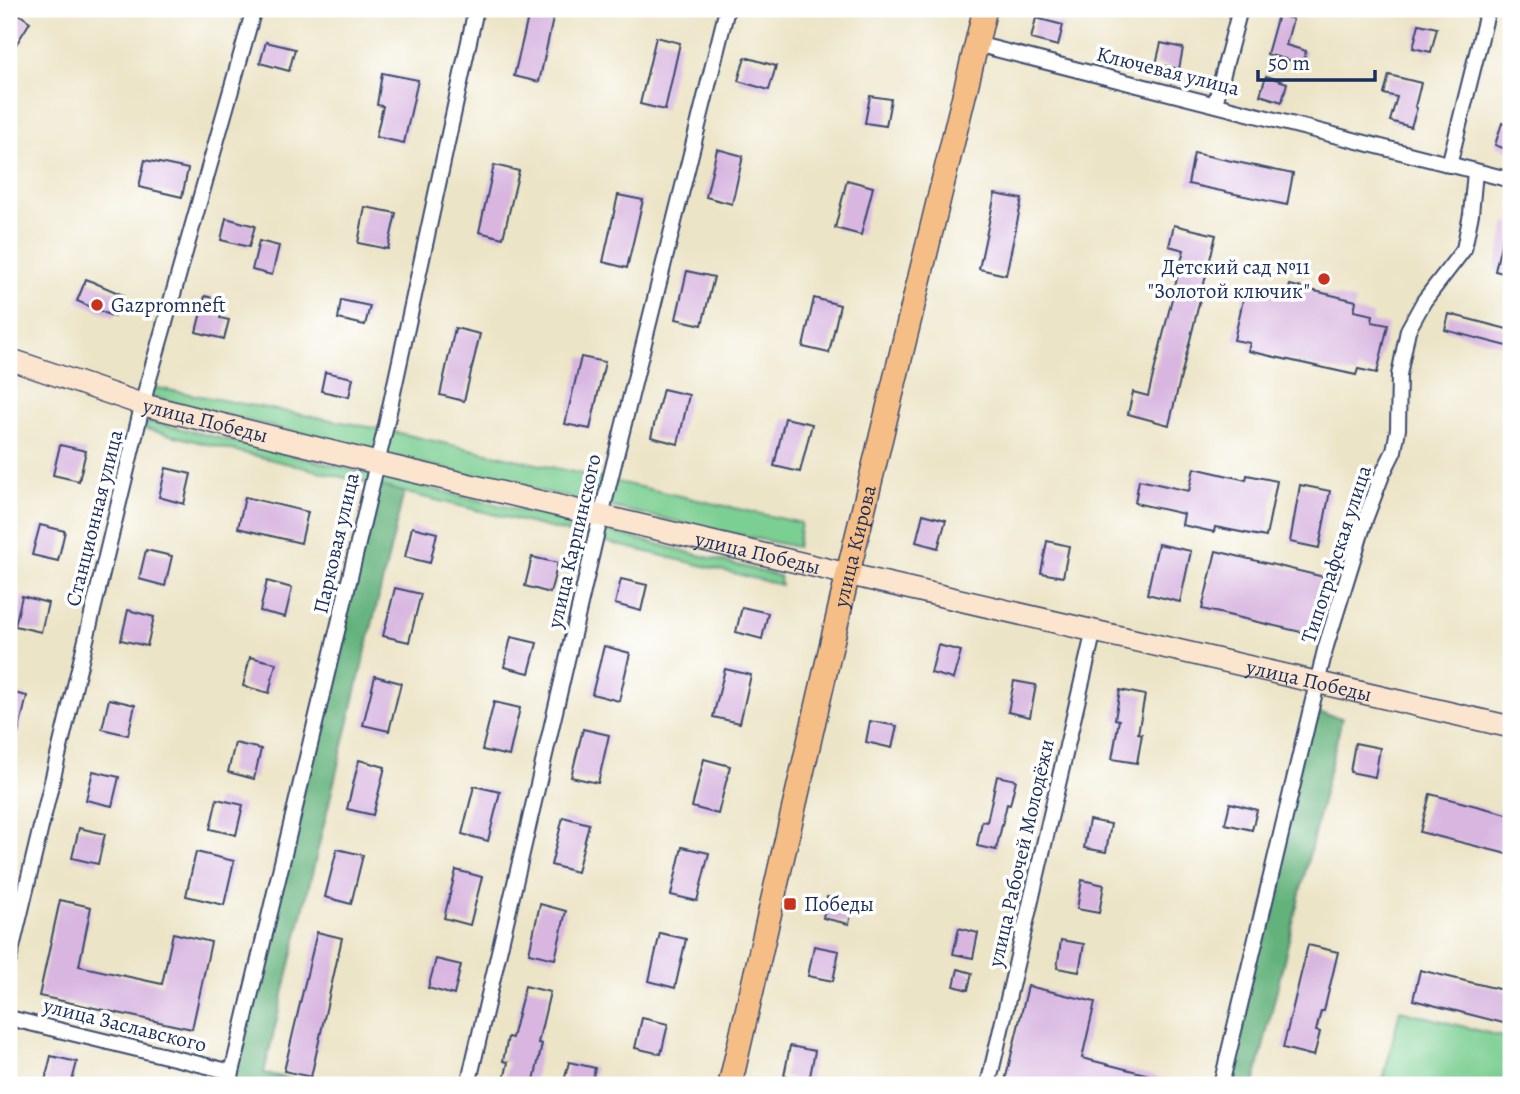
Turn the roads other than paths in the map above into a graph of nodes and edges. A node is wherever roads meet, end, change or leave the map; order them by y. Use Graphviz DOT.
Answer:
graph roads {
  1 [pos="254,9"];
  2 [pos="476,9"];
  3 [pos="727,9"];
  4 [pos="985,9"];
  5 [pos="1240,9"];
  6 [pos="1488,9"];
  7 [pos="976,44"];
  8 [pos="1215,104"];
  9 [pos="1449,165"];
  10 [pos="1475,172"];
  11 [pos="1511,180"];
  12 [pos="9,359"];
  13 [pos="144,405"];
  14 [pos="377,463"];
  15 [pos="601,516"];
  16 [pos="848,573"];
  17 [pos="1094,630"];
  18 [pos="1317,682"];
  19 [pos="1511,727"];
  20 [pos="9,960"];
  21 [pos="9,1018"];
  22 [pos="231,1079"];
  23 [pos="468,1085"];
  24 [pos="730,1085"];
  25 [pos="988,1085"];
  26 [pos="1221,1085"];
  1 -- 13 [label="street, Станционная улица"];
  2 -- 14 [label="street, Парковая улица"];
  3 -- 15 [label="street, улица Карпинского"];
  4 -- 7 [label="main road, улица Кирова"];
  5 -- 8 [label="street"];
  6 -- 9 [label="street"];
  7 -- 8 [label="street, Ключевая улица"];
  7 -- 16 [label="main road, улица Кирова"];
  8 -- 9 [label="street, Ключевая улица"];
  9 -- 10 [label="street, Ключевая улица"];
  10 -- 11 [label="street, Ключевая улица"];
  10 -- 18 [label="street, Типографская улица"];
  12 -- 13 [label="main road, улица Победы"];
  13 -- 14 [label="main road, улица Победы"];
  13 -- 20 [label="street, Станционная улица"];
  14 -- 15 [label="main road, улица Победы"];
  14 -- 22 [label="street, Парковая улица"];
  15 -- 16 [label="main road, улица Победы"];
  15 -- 23 [label="street, улица Карпинского"];
  16 -- 17 [label="main road, улица Победы"];
  16 -- 24 [label="main road, улица Кирова"];
  17 -- 18 [label="main road, улица Победы"];
  17 -- 25 [label="street, улица Рабочей Молодёжи"];
  18 -- 19 [label="main road, улица Победы"];
  18 -- 26 [label="street, Типографская улица"];
  21 -- 22 [label="street, улица Заславского"];
}
